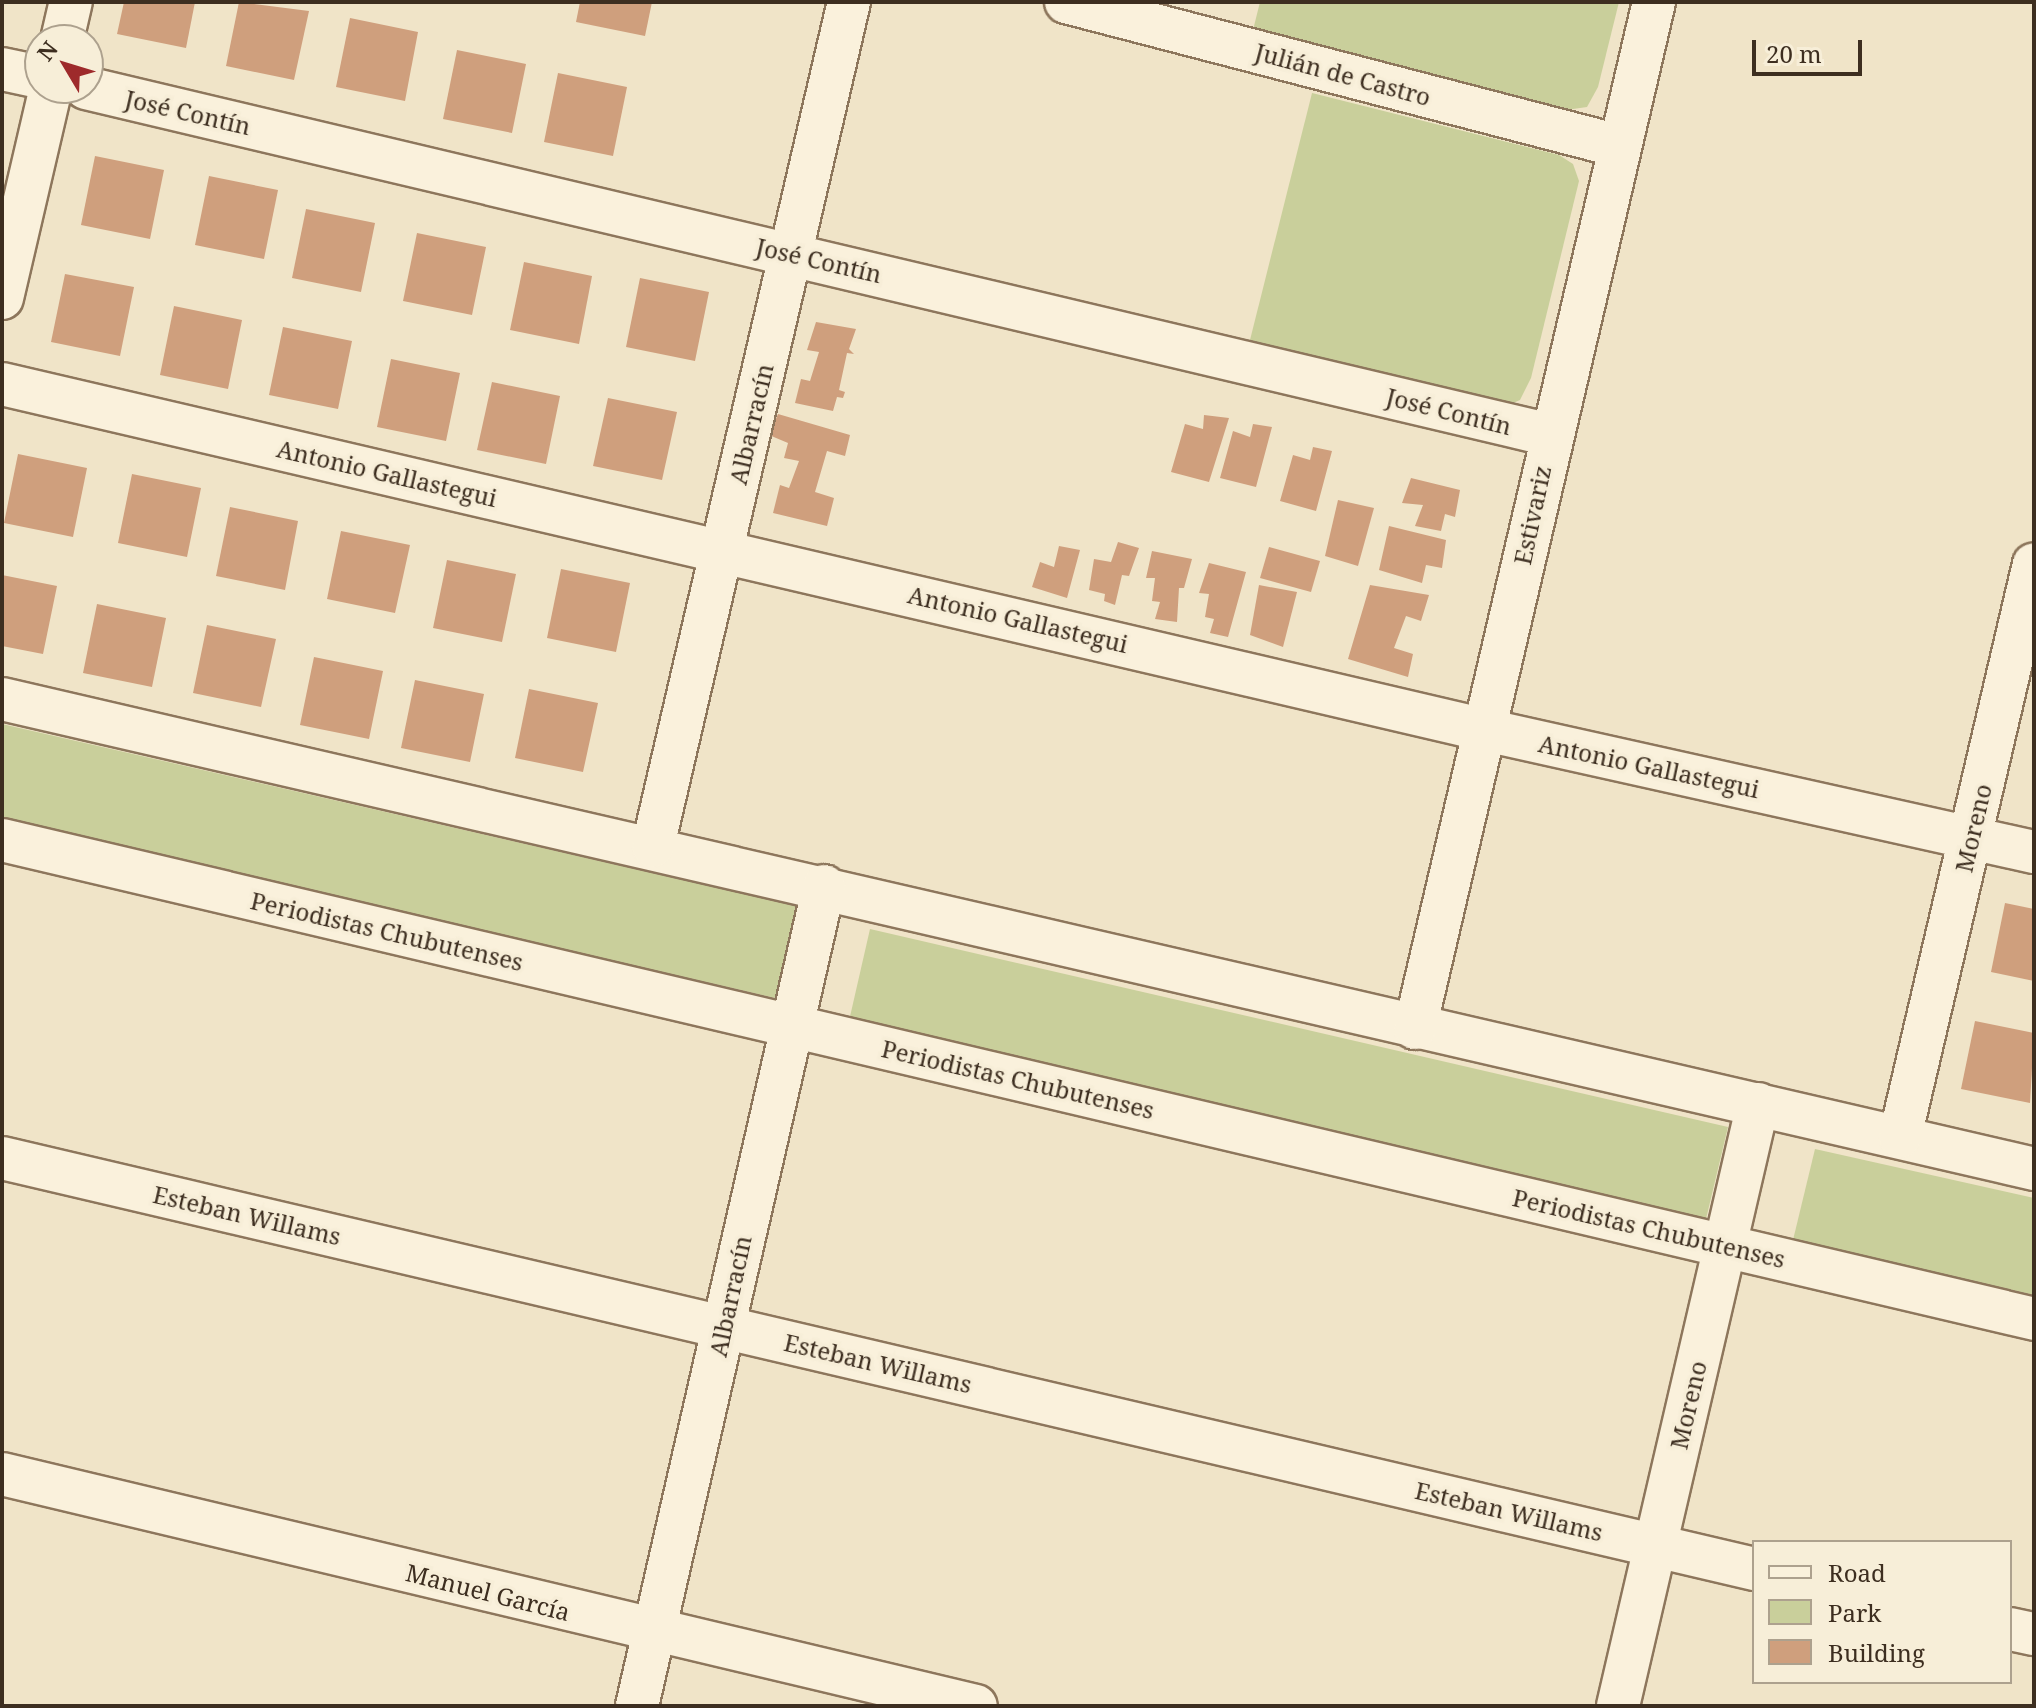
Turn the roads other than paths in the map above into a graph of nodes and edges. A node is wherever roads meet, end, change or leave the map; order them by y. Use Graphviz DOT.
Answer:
graph roads {
  1 [pos="71,2"];
  2 [pos="849,2"];
  3 [pos="1066,2"];
  4 [pos="1654,2"];
  5 [pos="66,24"];
  6 [pos="2,69"];
  7 [pos="24,74"];
  8 [pos="104,92"];
  9 [pos="47,104"];
  10 [pos="1619,146"];
  11 [pos="791,253"];
  12 [pos="2,298"];
  13 [pos="2,384"];
  14 [pos="1550,435"];
  15 [pos="722,550"];
  16 [pos="2034,564"];
  17 [pos="2,699"];
  18 [pos="1485,730"];
  19 [pos="1970,837"];
  20 [pos="2,840"];
  21 [pos="653,846"];
  22 [pos="2034,852"];
  23 [pos="824,886"];
  24 [pos="790,1025"];
  25 [pos="1415,1028"];
  26 [pos="1758,1104"];
  27 [pos="1900,1137"];
  28 [pos="2,1158"];
  29 [pos="2034,1169"];
  30 [pos="1726,1246"];
  31 [pos="2034,1319"];
  32 [pos="723,1327"];
  33 [pos="2,1474"];
  34 [pos="1655,1545"];
  35 [pos="1752,1569"];
  36 [pos="2012,1629"];
  37 [pos="654,1633"];
  38 [pos="2034,1634"];
  39 [pos="637,1706"];
  40 [pos="976,1706"];
  41 [pos="1618,1706"];
  1 -- 5 [label="street"];
  2 -- 11 [label="street, Albarracín"];
  3 -- 10 [label="street, Julián de Castro"];
  4 -- 10 [label="street, Estivariz"];
  6 -- 7 [label="street"];
  8 -- 11 [label="street, José Contín"];
  9 -- 12 [label="street"];
  10 -- 14 [label="street, Estivariz"];
  11 -- 14 [label="street, José Contín"];
  11 -- 15 [label="street, Albarracín"];
  13 -- 15 [label="street, Antonio Gallastegui"];
  14 -- 18 [label="street, Estivariz"];
  15 -- 18 [label="street, Antonio Gallastegui"];
  15 -- 21 [label="street, Albarracín"];
  16 -- 19 [label="street, Moreno"];
  17 -- 21 [label="street"];
  18 -- 19 [label="street, Antonio Gallastegui"];
  18 -- 25 [label="street, Estivariz"];
  19 -- 22 [label="street, Antonio Gallastegui"];
  19 -- 27 [label="street, Moreno"];
  20 -- 24 [label="street, Periodistas Chubutenses"];
  21 -- 23 [label="street"];
  23 -- 24 [label="street, Albarracín"];
  23 -- 25 [label="street"];
  24 -- 30 [label="street, Periodistas Chubutenses"];
  24 -- 32 [label="street, Albarracín"];
  25 -- 26 [label="street"];
  26 -- 27 [label="street"];
  26 -- 30 [label="street, Moreno"];
  27 -- 29 [label="street"];
  28 -- 32 [label="street, Esteban Willams"];
  30 -- 31 [label="street, Periodistas Chubutenses"];
  30 -- 34 [label="street, Moreno"];
  32 -- 34 [label="street, Esteban Willams"];
  32 -- 37 [label="street, Albarracín"];
  33 -- 37 [label="street, Manuel García"];
  34 -- 35 [label="street, Esteban Willams"];
  34 -- 41 [label="street, Moreno"];
  36 -- 38 [label="street"];
  37 -- 39 [label="street, Albarracín"];
  37 -- 40 [label="street, Manuel García"];
}
